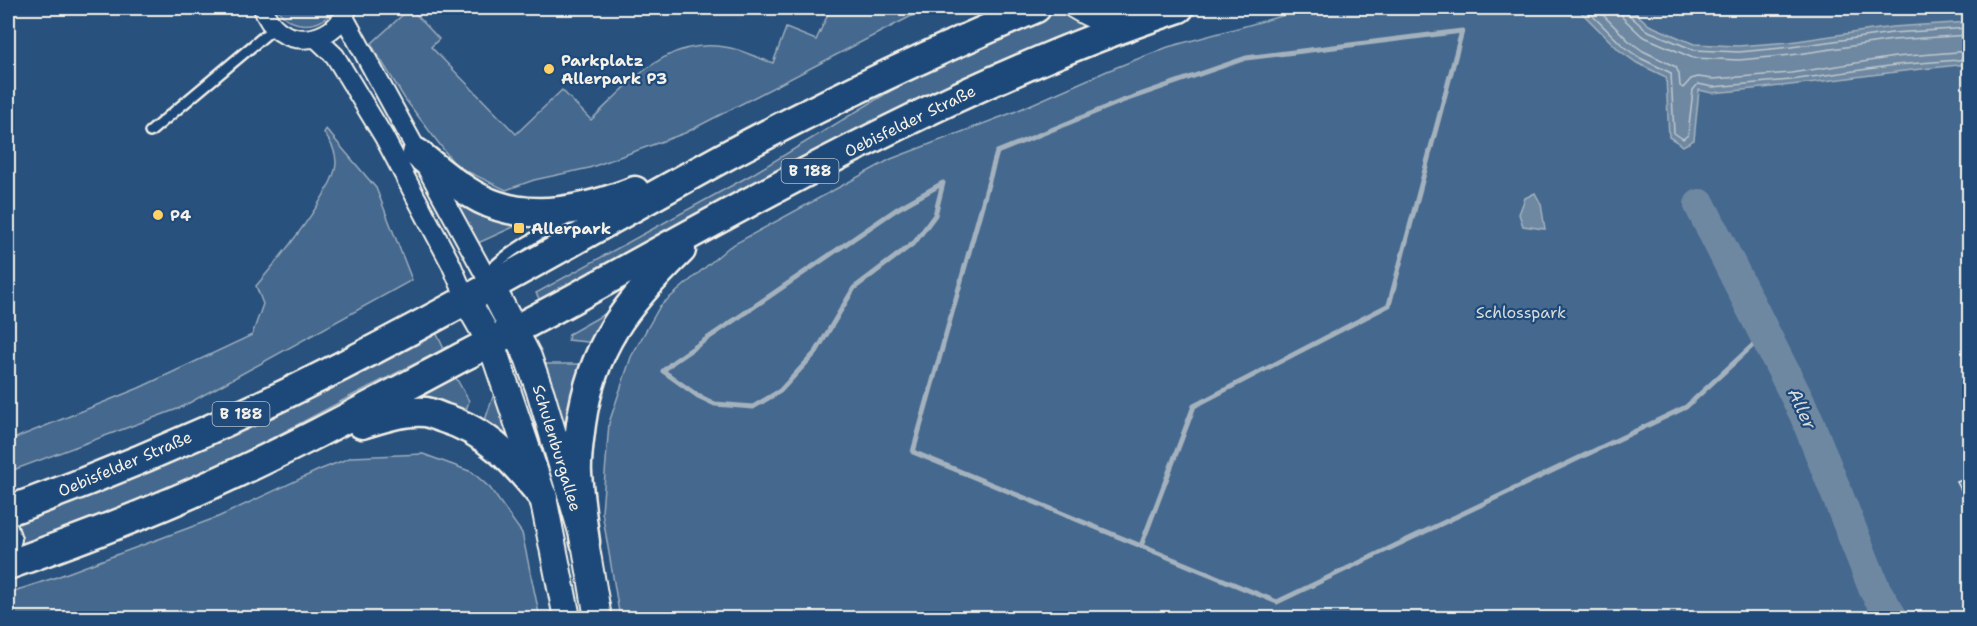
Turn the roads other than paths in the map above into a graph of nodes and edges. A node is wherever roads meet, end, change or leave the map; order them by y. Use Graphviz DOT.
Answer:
graph roads {
  1 [pos="263,8"];
  2 [pos="1036,8"];
  3 [pos="1072,8"];
  4 [pos="1103,8"];
  5 [pos="346,12"];
  6 [pos="1167,12"];
  7 [pos="274,27"];
  8 [pos="1124,27"];
  9 [pos="316,38"];
  10 [pos="150,132"];
  11 [pos="417,153"];
  12 [pos="726,156"];
  13 [pos="592,206"];
  14 [pos="704,228"];
  15 [pos="478,293"];
  16 [pos="503,337"];
  17 [pos="305,441"];
  18 [pos="543,497"];
  19 [pos="8,511"];
  20 [pos="8,528"];
  21 [pos="585,542"];
  22 [pos="8,552"];
  23 [pos="8,565"];
  24 [pos="567,618"];
  25 [pos="598,618"];
  1 -- 7 [label="street"];
  2 -- 12 [label="main road, Oebisfelder Straße / B 188"];
  3 -- 8 [label="street"];
  4 -- 6 [label="street"];
  5 -- 9 [label="street"];
  5 -- 11 [label="street"];
  6 -- 8 [label="main road, Oebisfelder Straße / B 188"];
  7 -- 9 [label="street"];
  7 -- 10 [label="lane"];
  8 -- 14 [label="main road, Oebisfelder Straße / B 188"];
  9 -- 15 [label="street"];
  11 -- 13 [label="main road"];
  11 -- 15 [label="street"];
  12 -- 13 [label="main road"];
  12 -- 15 [label="main road, Oebisfelder Straße / B 188"];
  13 -- 15 [label="lane"];
  14 -- 16 [label="main road, Oebisfelder Straße / B 188"];
  14 -- 21 [label="main road"];
  15 -- 16 [label="street, Schulenburgallee"];
  15 -- 19 [label="main road, Oebisfelder Straße / B 188"];
  16 -- 17 [label="main road, B 188"];
  16 -- 18 [label="street, Schulenburgallee"];
  16 -- 21 [label="street, Schulenburgallee"];
  17 -- 18 [label="main road"];
  17 -- 23 [label="main road, B 188"];
  18 -- 24 [label="street, Schulenburgallee"];
  20 -- 22 [label="street"];
  21 -- 25 [label="street, Schulenburgallee"];
}
